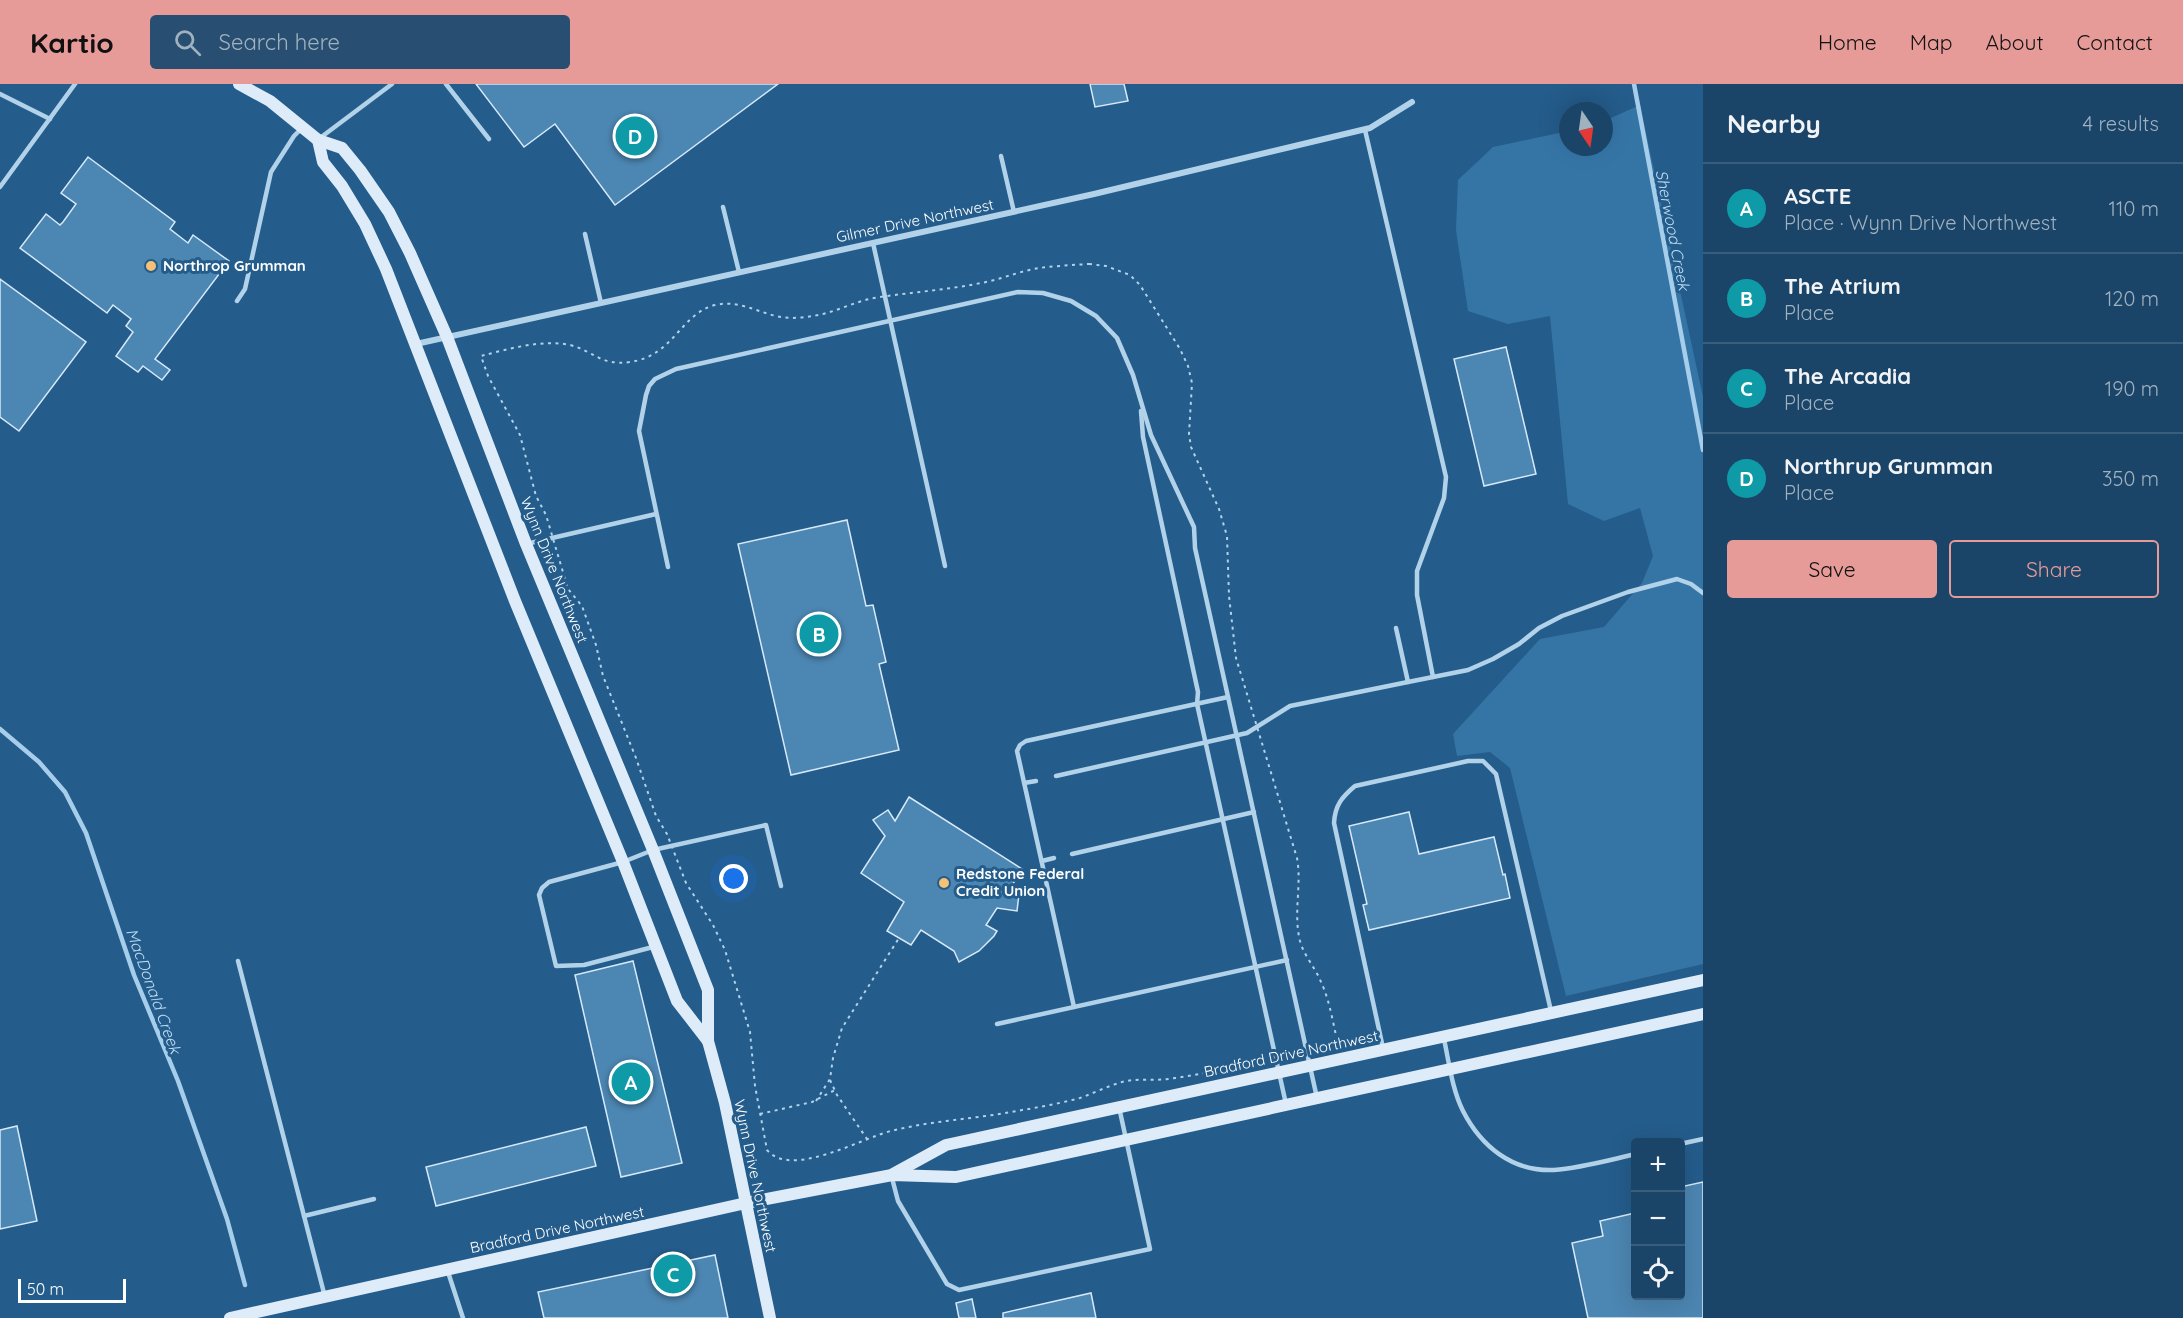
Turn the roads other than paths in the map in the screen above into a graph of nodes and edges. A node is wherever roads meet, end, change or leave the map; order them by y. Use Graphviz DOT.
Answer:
graph roads {
  1 [pos="75,84"];
  2 [pos="240,84"];
  3 [pos="392,84"];
  4 [pos="446,84"];
  5 [pos="0,94"];
  6 [pos="1412,102"];
  7 [pos="50,118"];
  8 [pos="302,127"];
  9 [pos="1365,130"];
  10 [pos="489,139"];
  11 [pos="318,140"];
  12 [pos="1001,156"];
  13 [pos="0,187"];
  14 [pos="723,207"];
  15 [pos="1014,212"];
  16 [pos="585,234"];
  17 [pos="873,243"];
  18 [pos="739,272"];
  19 [pos="237,301"];
  20 [pos="601,303"];
  21 [pos="890,320"];
  22 [pos="447,337"];
  23 [pos="416,344"];
  24 [pos="1140,402"];
  25 [pos="656,514"];
  26 [pos="526,544"];
  27 [pos="945,566"];
  28 [pos="668,567"];
  29 [pos="1703,593"];
  30 [pos="1396,628"];
  31 [pos="1433,677"];
  32 [pos="1408,682"];
  33 [pos="1228,697"];
  34 [pos="1197,704"];
  35 [pos="1237,736"];
  36 [pos="1206,742"];
  37 [pos="1056,776"];
  38 [pos="1036,781"];
  39 [pos="1024,783"];
  40 [pos="1254,813"];
  41 [pos="1223,819"];
  42 [pos="653,850"];
  43 [pos="1072,854"];
  44 [pos="1054,858"];
  45 [pos="1042,861"];
  46 [pos="623,862"];
  47 [pos="781,886"];
  48 [pos="656,946"];
  49 [pos="1287,960"];
  50 [pos="238,961"];
  51 [pos="1256,967"];
  52 [pos="1703,980"];
  53 [pos="1074,1007"];
  54 [pos="1551,1013"];
  55 [pos="1703,1014"];
  56 [pos="997,1024"];
  57 [pos="1443,1036"];
  58 [pos="708,1041"];
  59 [pos="1383,1049"];
  60 [pos="1310,1065"];
  61 [pos="1450,1069"];
  62 [pos="1279,1072"];
  63 [pos="1317,1098"];
  64 [pos="1286,1105"];
  65 [pos="1119,1107"];
  66 [pos="1703,1139"];
  67 [pos="1126,1140"];
  68 [pos="1685,1143"];
  69 [pos="1631,1155"];
  70 [pos="892,1175"];
  71 [pos="374,1199"];
  72 [pos="746,1203"];
  73 [pos="304,1216"];
  74 [pos="447,1269"];
  75 [pos="325,1297"];
  76 [pos="230,1318"];
  77 [pos="463,1318"];
  78 [pos="770,1318"];
  1 -- 7 [label="lane"];
  2 -- 8 [label="street, Wynn Drive Northwest"];
  3 -- 11 [label="lane"];
  4 -- 10 [label="lane"];
  5 -- 7 [label="lane"];
  6 -- 9 [label="street, Gilmer Drive Northwest"];
  7 -- 13 [label="lane"];
  8 -- 11 [label="street, Wynn Drive Northwest"];
  8 -- 19 [label="lane"];
  9 -- 15 [label="street, Gilmer Drive Northwest"];
  9 -- 31 [label="lane"];
  11 -- 22 [label="street, Wynn Drive Northwest"];
  11 -- 23 [label="street, Wynn Drive Northwest"];
  12 -- 15 [label="lane"];
  14 -- 18 [label="lane"];
  15 -- 17 [label="street, Gilmer Drive Northwest"];
  16 -- 20 [label="lane"];
  17 -- 18 [label="street, Gilmer Drive Northwest"];
  17 -- 21 [label="lane"];
  18 -- 20 [label="street, Gilmer Drive Northwest"];
  20 -- 22 [label="street, Gilmer Drive Northwest"];
  21 -- 24 [label="lane"];
  21 -- 25 [label="lane"];
  21 -- 27 [label="lane"];
  22 -- 23 [label="street, Gilmer Drive Northwest"];
  22 -- 26 [label="street, Wynn Drive Northwest"];
  23 -- 46 [label="street, Wynn Drive Northwest"];
  24 -- 33 [label="lane"];
  24 -- 34 [label="lane"];
  25 -- 26 [label="lane"];
  25 -- 28 [label="lane"];
  26 -- 42 [label="street, Wynn Drive Northwest"];
  29 -- 31 [label="lane"];
  30 -- 32 [label="lane"];
  31 -- 32 [label="lane"];
  32 -- 35 [label="lane"];
  33 -- 34 [label="lane"];
  33 -- 35 [label="lane"];
  34 -- 36 [label="lane"];
  34 -- 39 [label="lane"];
  35 -- 36 [label="lane"];
  35 -- 40 [label="lane"];
  36 -- 37 [label="lane"];
  36 -- 41 [label="lane"];
  38 -- 39 [label="lane"];
  39 -- 45 [label="lane"];
  40 -- 41 [label="lane"];
  40 -- 49 [label="lane"];
  41 -- 43 [label="lane"];
  41 -- 51 [label="lane"];
  42 -- 46 [label="lane"];
  42 -- 47 [label="lane"];
  42 -- 58 [label="street, Wynn Drive Northwest"];
  44 -- 45 [label="lane"];
  45 -- 53 [label="lane"];
  46 -- 48 [label="street, Wynn Drive Northwest"];
  46 -- 48 [label="lane"];
  48 -- 58 [label="street, Wynn Drive Northwest"];
  49 -- 51 [label="lane"];
  49 -- 60 [label="lane"];
  50 -- 73 [label="lane"];
  51 -- 53 [label="lane"];
  51 -- 62 [label="lane"];
  52 -- 54 [label="street, Bradford Drive Northwest"];
  53 -- 56 [label="lane"];
  54 -- 57 [label="street, Bradford Drive Northwest"];
  54 -- 59 [label="lane"];
  55 -- 61 [label="street, Bradford Drive Northwest"];
  57 -- 59 [label="street, Bradford Drive Northwest"];
  57 -- 61 [label="lane"];
  58 -- 72 [label="street, Wynn Drive Northwest"];
  59 -- 60 [label="street, Bradford Drive Northwest"];
  60 -- 62 [label="street, Bradford Drive Northwest"];
  60 -- 63 [label="lane"];
  61 -- 63 [label="street, Bradford Drive Northwest"];
  61 -- 69 [label="lane"];
  62 -- 64 [label="lane"];
  62 -- 65 [label="street, Bradford Drive Northwest"];
  63 -- 64 [label="street, Bradford Drive Northwest"];
  64 -- 67 [label="street, Bradford Drive Northwest"];
  65 -- 67 [label="lane"];
  65 -- 70 [label="street, Bradford Drive Northwest"];
  66 -- 68 [label="lane"];
  67 -- 70 [label="street, Bradford Drive Northwest"];
  67 -- 70 [label="lane"];
  70 -- 72 [label="street, Bradford Drive Northwest"];
  71 -- 73 [label="lane"];
  72 -- 74 [label="street, Bradford Drive Northwest"];
  72 -- 78 [label="street, Wynn Drive Northwest"];
  73 -- 75 [label="lane"];
  74 -- 75 [label="street, Bradford Drive Northwest"];
  74 -- 77 [label="lane"];
  75 -- 76 [label="street, Bradford Drive Northwest"];
}
